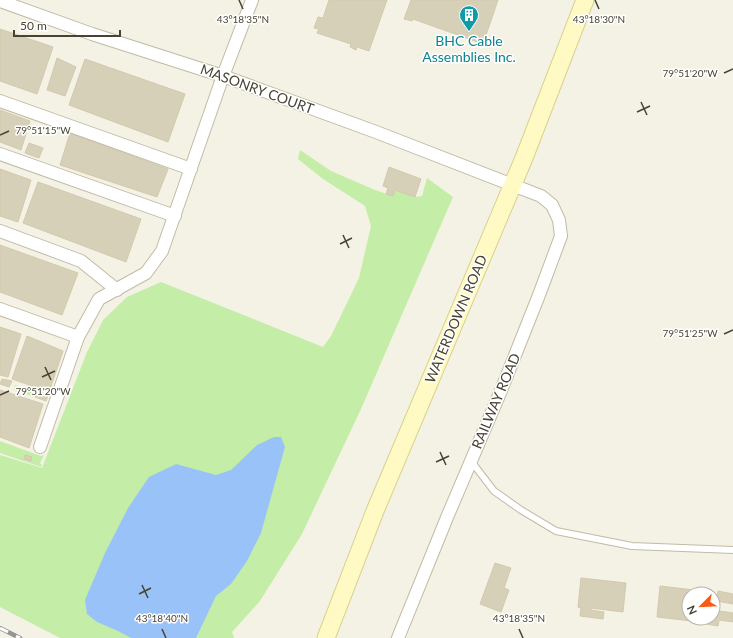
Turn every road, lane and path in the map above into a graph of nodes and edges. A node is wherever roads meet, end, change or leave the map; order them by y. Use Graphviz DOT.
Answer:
graph roads {
  1 [pos="252,0"];
  2 [pos="585,0"];
  3 [pos="0,1"];
  4 [pos="223,76"];
  5 [pos="0,102"];
  6 [pos="0,154"];
  7 [pos="191,169"];
  8 [pos="512,185"];
  9 [pos="174,216"];
  10 [pos="0,231"];
  11 [pos="117,290"];
  12 [pos="0,309"];
  13 [pos="78,337"];
  14 [pos="40,447"];
  15 [pos="471,461"];
  16 [pos="733,550"];
  17 [pos="326,638"];
  18 [pos="398,638"];
  1 -- 4 [label="street"];
  2 -- 8 [label="main road, WATERDOWN ROAD"];
  3 -- 4 [label="street, MASONRY COURT"];
  4 -- 7 [label="street"];
  4 -- 8 [label="street, MASONRY COURT"];
  5 -- 7 [label="street"];
  6 -- 9 [label="street"];
  7 -- 9 [label="street"];
  8 -- 15 [label="street, RAILWAY ROAD"];
  8 -- 17 [label="main road, WATERDOWN ROAD"];
  9 -- 11 [label="street"];
  10 -- 11 [label="street"];
  11 -- 13 [label="street"];
  12 -- 13 [label="street"];
  13 -- 14 [label="street"];
  15 -- 16 [label="lane"];
  15 -- 18 [label="street, RAILWAY ROAD"];
}
